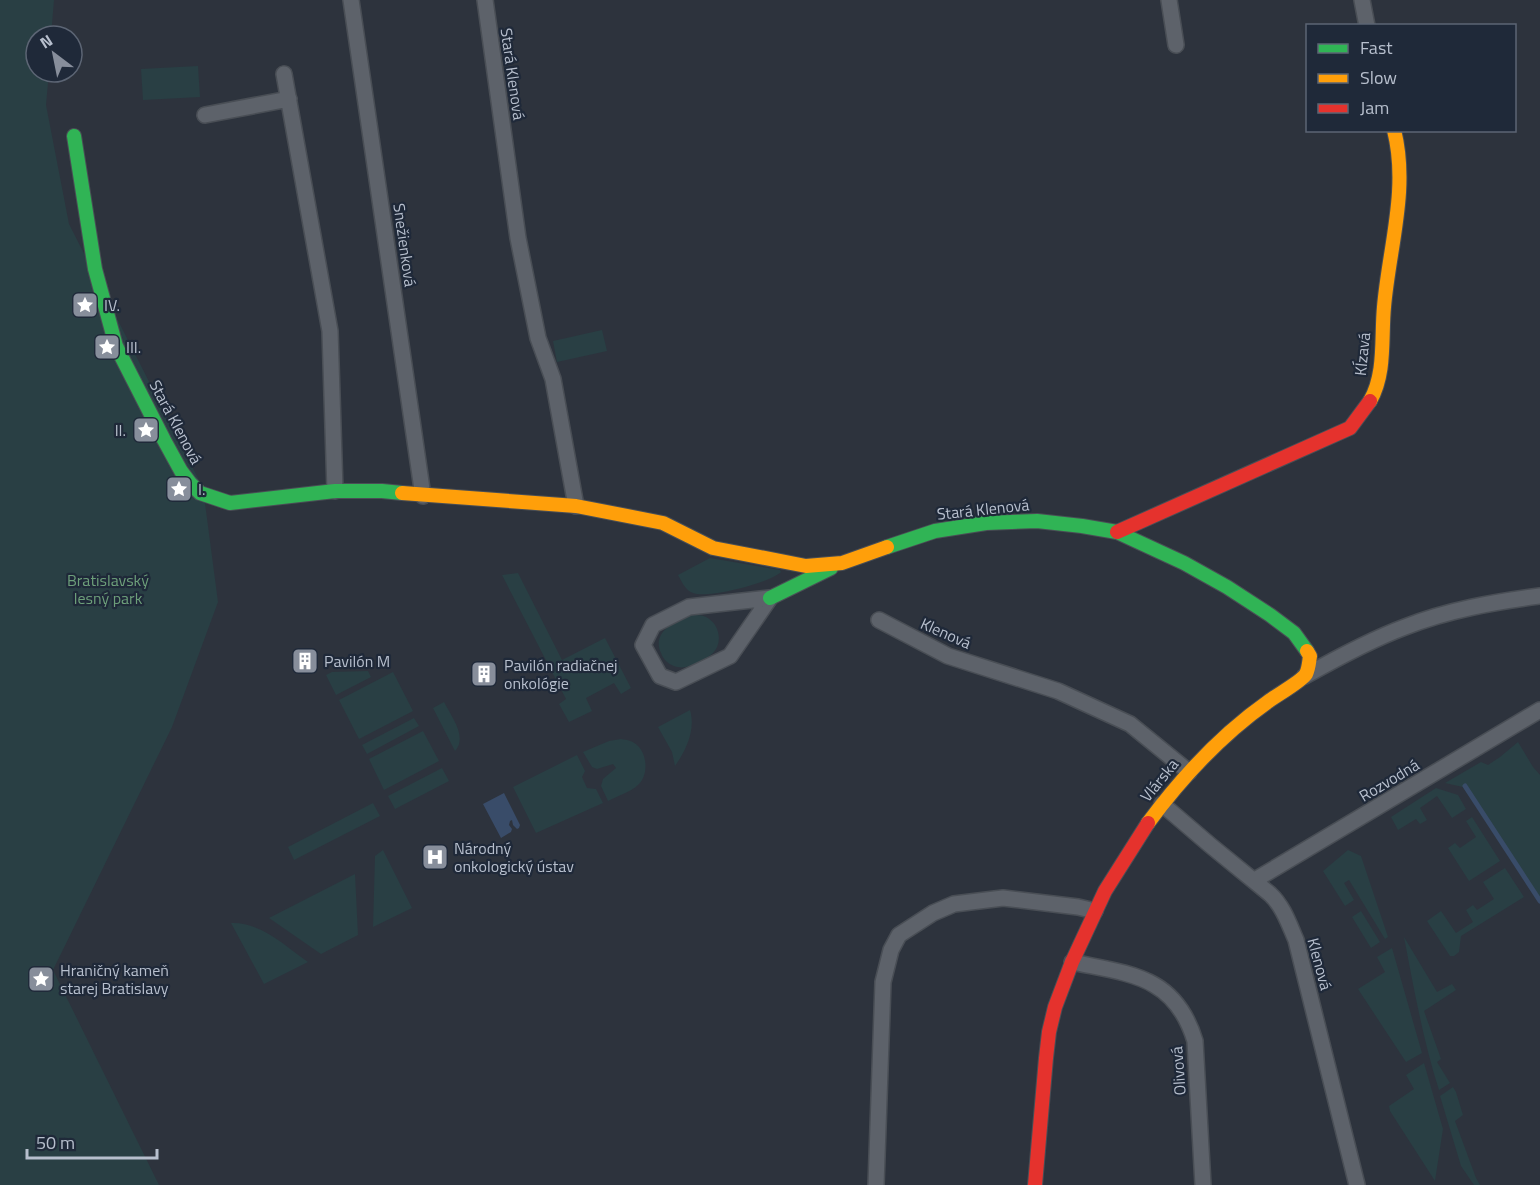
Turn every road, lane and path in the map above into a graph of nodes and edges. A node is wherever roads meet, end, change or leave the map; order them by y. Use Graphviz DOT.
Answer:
graph roads {
  1 [pos="351,0"];
  2 [pos="485,0"];
  3 [pos="1169,0"];
  4 [pos="1362,0"];
  5 [pos="1366,24"];
  6 [pos="1176,45"];
  7 [pos="284,74"];
  8 [pos="289,99"];
  9 [pos="205,115"];
  10 [pos="1395,132"];
  11 [pos="74,136"];
  12 [pos="335,491"];
  13 [pos="423,496"];
  14 [pos="576,506"];
  15 [pos="1117,532"];
  16 [pos="842,563"];
  17 [pos="1540,596"];
  18 [pos="770,598"];
  19 [pos="879,620"];
  20 [pos="1305,676"];
  21 [pos="1540,710"];
  22 [pos="1189,772"];
  23 [pos="1162,804"];
  24 [pos="1255,880"];
  25 [pos="1095,911"];
  26 [pos="1072,962"];
  27 [pos="876,1185"];
  28 [pos="1035,1185"];
  29 [pos="1203,1185"];
  30 [pos="1357,1185"];
  1 -- 13 [label="street, Snežienková"];
  2 -- 14 [label="street, Stará Klenová"];
  3 -- 6 [label="street"];
  4 -- 5 [label="street"];
  7 -- 8 [label="street"];
  8 -- 9 [label="street"];
  8 -- 12 [label="street"];
  10 -- 15 [label="street, Kĺzavá"];
  11 -- 12 [label="street, Stará Klenová"];
  12 -- 13 [label="street, Stará Klenová"];
  13 -- 14 [label="street, Stará Klenová"];
  14 -- 16 [label="street, Stará Klenová"];
  15 -- 16 [label="street, Stará Klenová"];
  15 -- 20 [label="street, Stará Klenová"];
  16 -- 18 [label="street"];
  17 -- 20 [label="street, Vlárska"];
  18 -- 18 [label="street"];
  19 -- 22 [label="street, Klenová"];
  20 -- 22 [label="street, Vlárska"];
  21 -- 24 [label="street, Rozvodná"];
  22 -- 23 [label="street, Vlárska"];
  23 -- 24 [label="street, Klenová"];
  23 -- 25 [label="street, Vlárska"];
  24 -- 30 [label="street, Klenová"];
  25 -- 26 [label="street, Vlárska"];
  25 -- 27 [label="street"];
  26 -- 28 [label="street, Vlárska"];
  26 -- 29 [label="street, Olivová"];
}
